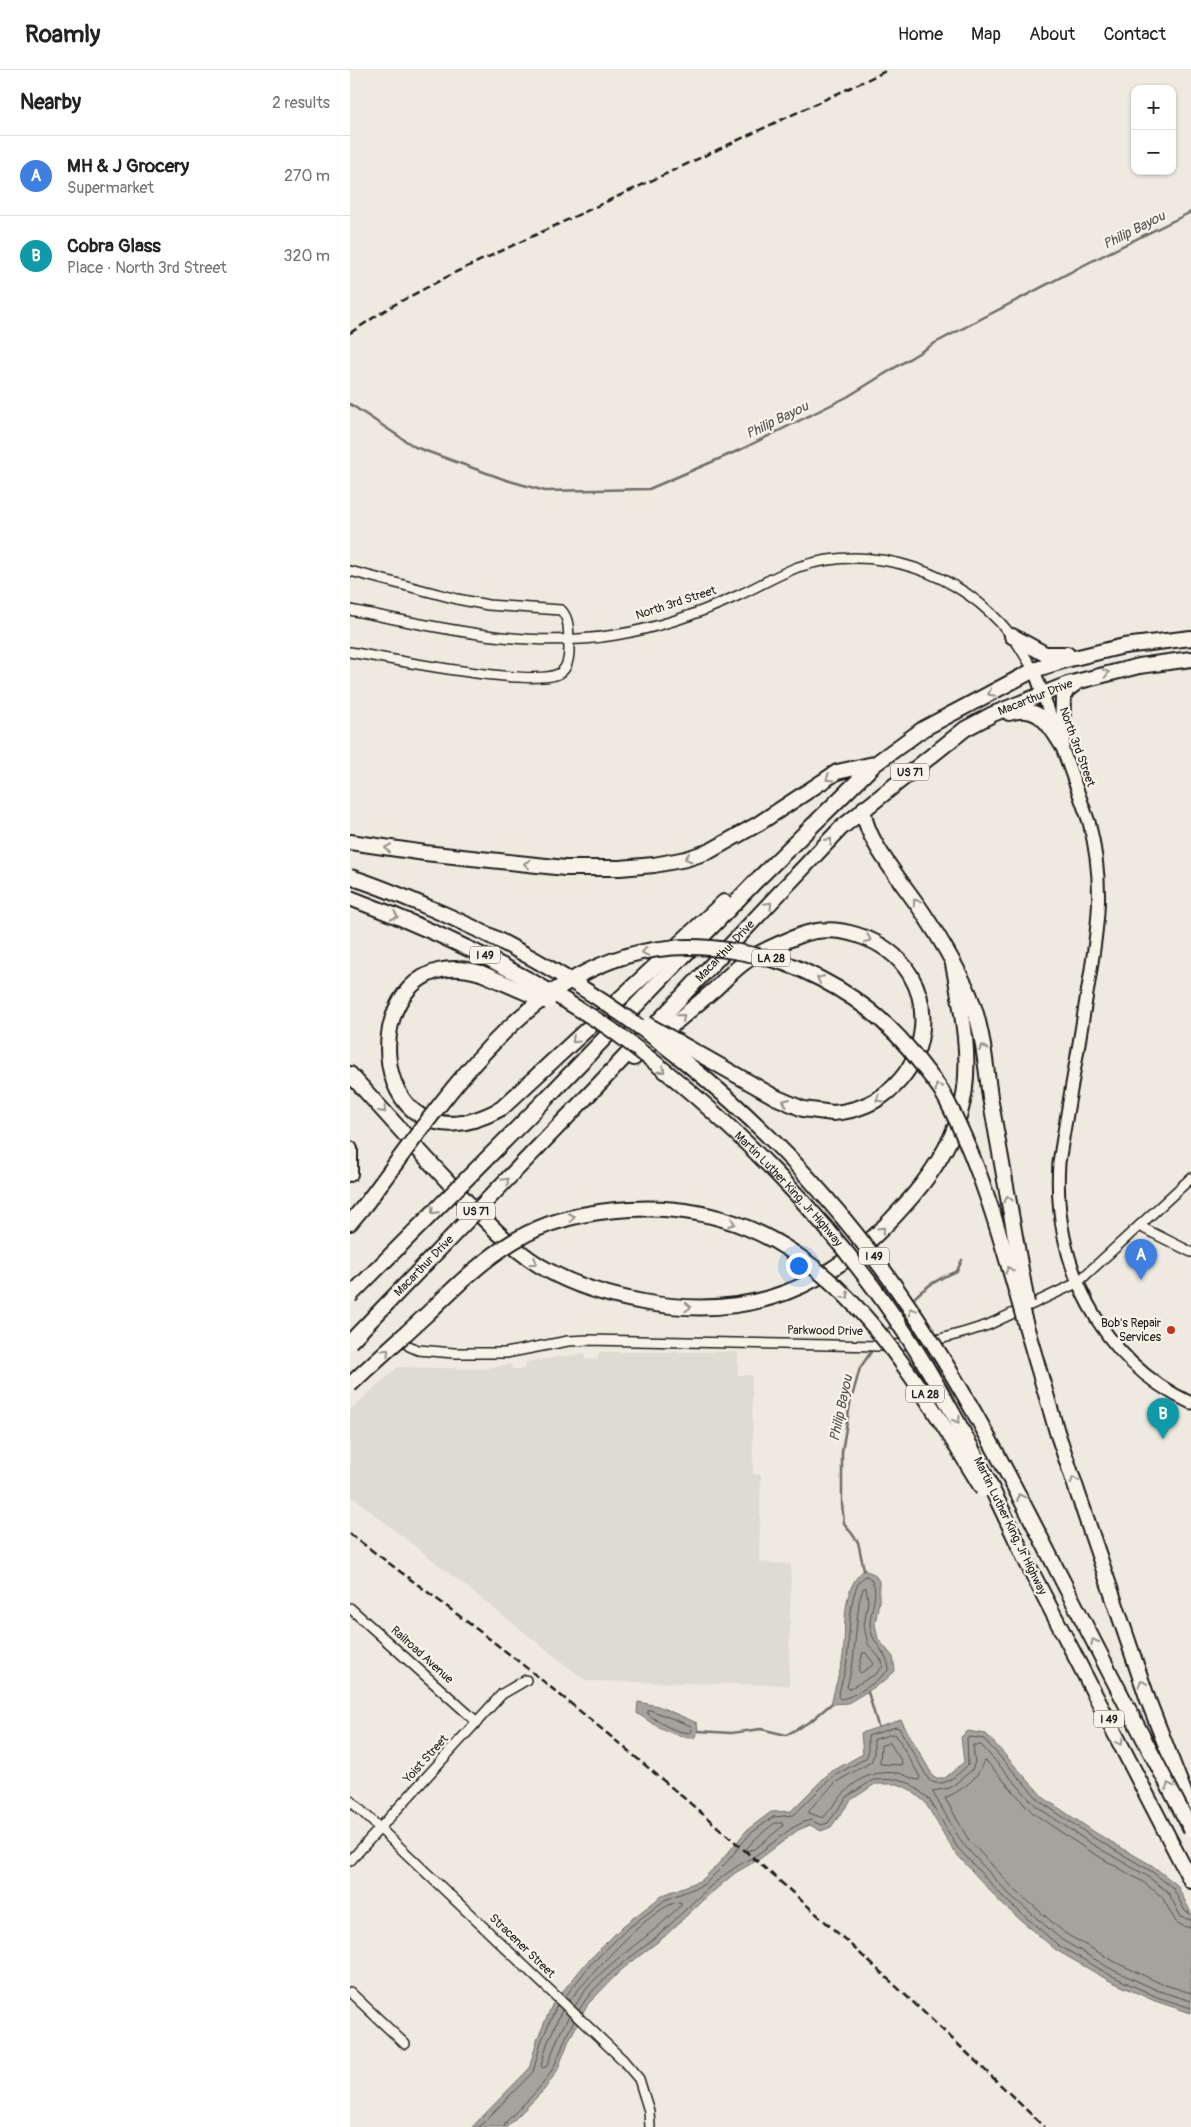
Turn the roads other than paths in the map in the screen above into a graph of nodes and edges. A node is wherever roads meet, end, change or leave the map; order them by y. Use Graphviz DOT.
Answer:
graph roads {
  1 [pos="350,571"];
  2 [pos="350,610"];
  3 [pos="1012,636"];
  4 [pos="1191,638"];
  5 [pos="568,639"];
  6 [pos="1147,642"];
  7 [pos="350,652"];
  8 [pos="1191,659"];
  9 [pos="1034,670"];
  10 [pos="1082,680"];
  11 [pos="1043,693"];
  12 [pos="965,728"];
  13 [pos="1062,745"];
  14 [pos="875,764"];
  15 [pos="864,808"];
  16 [pos="350,842"];
  17 [pos="350,876"];
  18 [pos="756,881"];
  19 [pos="350,898"];
  20 [pos="953,964"];
  21 [pos="615,1008"];
  22 [pos="611,1029"];
  23 [pos="350,1074"];
  24 [pos="602,1081"];
  25 [pos="350,1149"];
  26 [pos="350,1174"];
  27 [pos="1191,1178"];
  28 [pos="350,1223"];
  29 [pos="1138,1226"];
  30 [pos="1191,1252"];
  31 [pos="1077,1283"];
  32 [pos="350,1296"];
  33 [pos="350,1342"];
  34 [pos="409,1346"];
  35 [pos="1038,1367"];
  36 [pos="350,1385"];
  37 [pos="1191,1403"];
  38 [pos="1025,1559"];
  39 [pos="350,1608"];
  40 [pos="526,1680"];
  41 [pos="478,1722"];
  42 [pos="350,1800"];
  43 [pos="1191,1810"];
  44 [pos="381,1828"];
  45 [pos="1191,1829"];
  46 [pos="350,1861"];
  47 [pos="1191,1881"];
  48 [pos="350,1992"];
  49 [pos="405,2044"];
  50 [pos="650,2127"];
  1 -- 5 [label="street"];
  2 -- 5 [label="street, North 3rd Street"];
  3 -- 5 [label="street, North 3rd Street"];
  3 -- 6 [label="highway"];
  3 -- 9 [label="street, North 3rd Street"];
  4 -- 6 [label="highway, Macarthur Drive / US 71"];
  5 -- 7 [label="street"];
  6 -- 9 [label="highway, Macarthur Drive / US 71"];
  10 -- 8 [label="highway, Macarthur Drive / US 71, one-way"];
  9 -- 11 [label="main road, North 3rd Street"];
  9 -- 14 [label="highway, Macarthur Drive / US 71, one-way"];
  10 -- 11 [label="highway, Macarthur Drive / US 71"];
  10 -- 13 [label="highway"];
  11 -- 12 [label="highway, Macarthur Drive / US 71"];
  11 -- 13 [label="main road, North 3rd Street"];
  12 -- 13 [label="highway"];
  12 -- 15 [label="highway, Macarthur Drive / US 71"];
  13 -- 31 [label="main road, North 3rd Street"];
  14 -- 16 [label="highway, one-way"];
  14 -- 18 [label="highway, Macarthur Drive / US 71"];
  20 -- 15 [label="highway, one-way"];
  24 -- 15 [label="highway, Macarthur Drive / US 71, one-way"];
  17 -- 21 [label="highway, Martin Luther King, Jr Highway / I 49, bridge"];
  18 -- 22 [label="highway, one-way, bridge"];
  18 -- 32 [label="highway, Macarthur Drive / US 71, one-way, bridge"];
  19 -- 22 [label="highway, Martin Luther King, Jr Highway / I 49, one-way, bridge"];
  23 -- 20 [label="highway, one-way"];
  35 -- 20 [label="highway, one-way, bridge"];
  24 -- 21 [label="highway, one-way, bridge"];
  45 -- 21 [label="highway, Martin Luther King, Jr Highway / I 49, one-way, bridge"];
  22 -- 38 [label="highway, Martin Luther King, Jr Highway / I 49, one-way, bridge"];
  33 -- 24 [label="highway, Macarthur Drive / US 71, one-way, bridge"];
  25 -- 26 [label="highway"];
  27 -- 29 [label="street, Parkwood Drive"];
  35 -- 28 [label="highway, LA 28, one-way, bridge"];
  29 -- 30 [label="street"];
  29 -- 31 [label="street, Parkwood Drive"];
  31 -- 34 [label="street, Parkwood Drive"];
  31 -- 37 [label="main road, North 3rd Street"];
  43 -- 35 [label="highway, one-way"];
  36 -- 38 [label="highway, LA 28, one-way, bridge"];
  38 -- 47 [label="highway, Martin Luther King, Jr Highway / I 49, one-way"];
  39 -- 41 [label="street, Railroad Avenue"];
  40 -- 41 [label="street, Yoist Street"];
  41 -- 44 [label="street, Yoist Street"];
  42 -- 44 [label="street, Stracener Street"];
  44 -- 46 [label="street, Yoist Street"];
  44 -- 50 [label="street, Stracener Street"];
  48 -- 49 [label="street"];
}
